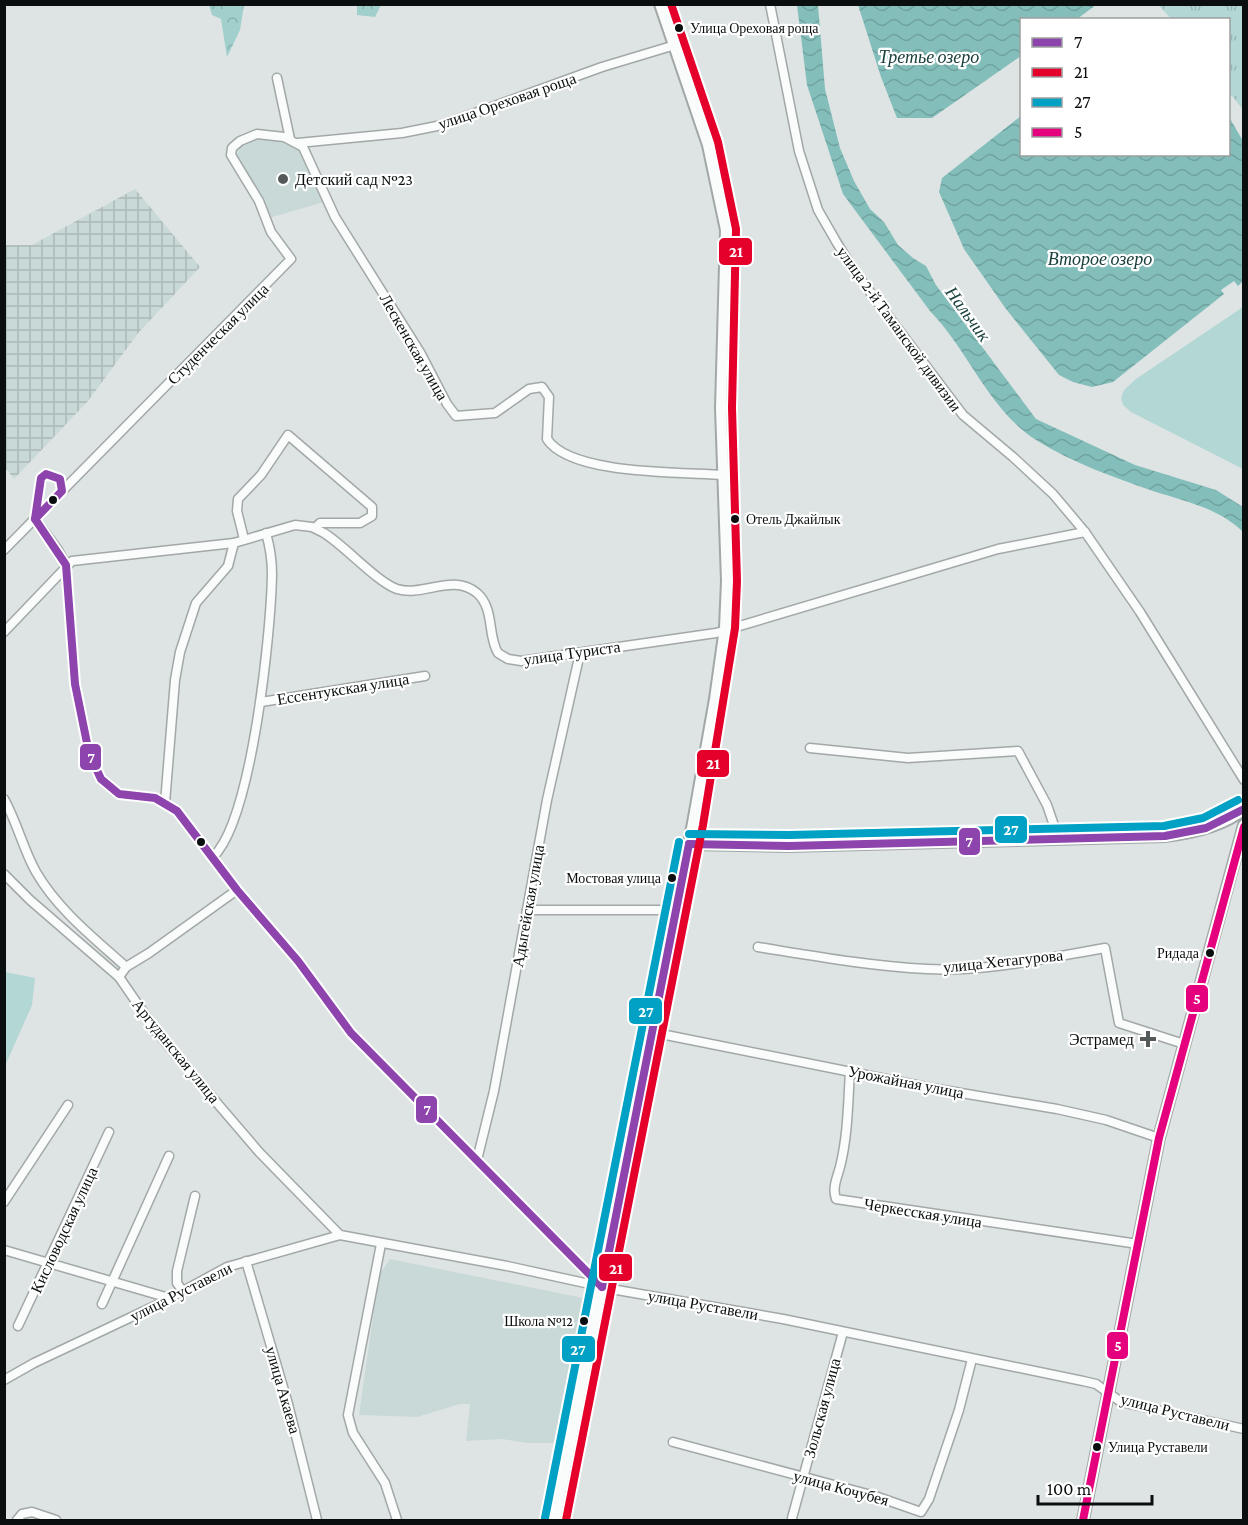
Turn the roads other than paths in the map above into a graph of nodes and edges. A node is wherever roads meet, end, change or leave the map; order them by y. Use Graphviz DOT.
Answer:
graph roads {
  1 [pos="660,4"];
  2 [pos="770,4"];
  3 [pos="675,45"];
  4 [pos="277,78"];
  5 [pos="294,141"];
  6 [pos="723,475"];
  7 [pos="35,519"];
  8 [pos="315,528"];
  9 [pos="1085,532"];
  10 [pos="266,533"];
  11 [pos="244,539"];
  12 [pos="234,543"];
  13 [pos="4,550"];
  14 [pos="66,565"];
  15 [pos="725,628"];
  16 [pos="4,632"];
  17 [pos="580,653"];
  18 [pos="425,676"];
  19 [pos="261,702"];
  20 [pos="810,748"];
  21 [pos="1244,780"];
  22 [pos="4,799"];
  23 [pos="165,802"];
  24 [pos="1244,809"];
  25 [pos="1244,825"];
  26 [pos="1059,840"];
  27 [pos="688,844"];
  28 [pos="213,857"];
  29 [pos="4,874"];
  30 [pos="237,890"];
  31 [pos="527,910"];
  32 [pos="675,910"];
  33 [pos="759,947"];
  34 [pos="126,966"];
  35 [pos="119,977"];
  36 [pos="651,1032"];
  37 [pos="1184,1044"];
  38 [pos="850,1071"];
  39 [pos="68,1105"];
  40 [pos="109,1132"];
  41 [pos="1159,1138"];
  42 [pos="169,1156"];
  43 [pos="477,1160"];
  44 [pos="195,1196"];
  45 [pos="4,1202"];
  46 [pos="340,1235"];
  47 [pos="381,1244"];
  48 [pos="1138,1244"];
  49 [pos="4,1250"];
  50 [pos="246,1261"];
  51 [pos="48,1264"];
  52 [pos="110,1282"];
  53 [pos="602,1287"];
  54 [pos="182,1290"];
  55 [pos="169,1298"];
  56 [pos="102,1304"];
  57 [pos="18,1326"];
  58 [pos="843,1332"];
  59 [pos="972,1359"];
  60 [pos="4,1380"];
  61 [pos="1109,1393"];
  62 [pos="1244,1430"];
  63 [pos="673,1442"];
  64 [pos="803,1478"];
  65 [pos="792,1518"];
  66 [pos="17,1521"];
  67 [pos="56,1521"];
  68 [pos="317,1521"];
  69 [pos="397,1521"];
  70 [pos="555,1521"];
  71 [pos="1083,1521"];
  1 -- 3 [label="street"];
  2 -- 9 [label="street, улица 2-й Таманской дивизии"];
  3 -- 5 [label="street, улица Ореховая роща"];
  3 -- 6 [label="street"];
  4 -- 5 [label="street"];
  5 -- 6 [label="street, Лескенская улица"];
  5 -- 7 [label="street, Студенческая улица"];
  6 -- 15 [label="street"];
  7 -- 13 [label="street, Студенческая улица"];
  7 -- 14 [label="street"];
  8 -- 10 [label="street"];
  8 -- 11 [label="street"];
  8 -- 17 [label="street, улица Туриста"];
  9 -- 15 [label="street, улица Туриста"];
  9 -- 21 [label="street, улица 2-й Таманской дивизии"];
  10 -- 11 [label="street"];
  10 -- 19 [label="street"];
  11 -- 12 [label="street"];
  12 -- 14 [label="street"];
  12 -- 23 [label="street"];
  14 -- 16 [label="street"];
  14 -- 23 [label="street"];
  15 -- 17 [label="street, улица Туриста"];
  15 -- 27 [label="street"];
  17 -- 31 [label="street, Адыгейская улица"];
  18 -- 19 [label="street, Ессентукская улица"];
  19 -- 28 [label="street"];
  20 -- 26 [label="street"];
  22 -- 34 [label="street"];
  23 -- 28 [label="street"];
  24 -- 26 [label="street"];
  25 -- 37 [label="street"];
  26 -- 27 [label="street"];
  27 -- 32 [label="street"];
  28 -- 30 [label="street"];
  29 -- 35 [label="street, Аргуданская улица"];
  30 -- 34 [label="street"];
  30 -- 43 [label="street"];
  31 -- 32 [label="street"];
  31 -- 43 [label="street, Адыгейская улица"];
  32 -- 36 [label="street"];
  33 -- 37 [label="street, улица Хетагурова"];
  34 -- 35 [label="street"];
  35 -- 46 [label="street, Аргуданская улица"];
  36 -- 38 [label="street, Урожайная улица"];
  36 -- 53 [label="street"];
  37 -- 41 [label="street"];
  38 -- 41 [label="street, Урожайная улица"];
  38 -- 48 [label="street, Черкесская улица"];
  39 -- 45 [label="street"];
  40 -- 51 [label="street, Кисловодская улица"];
  41 -- 48 [label="street"];
  42 -- 52 [label="street"];
  43 -- 53 [label="street"];
  44 -- 54 [label="street"];
  46 -- 47 [label="street, улица Руставели"];
  46 -- 50 [label="street, улица Руставели"];
  47 -- 53 [label="street, улица Руставели"];
  47 -- 69 [label="street"];
  48 -- 61 [label="street"];
  49 -- 51 [label="street"];
  50 -- 54 [label="street, улица Руставели"];
  50 -- 68 [label="street, улица Акаева"];
  51 -- 52 [label="street"];
  51 -- 57 [label="street, Кисловодская улица"];
  52 -- 55 [label="street"];
  52 -- 56 [label="street"];
  53 -- 58 [label="street, улица Руставели"];
  53 -- 70 [label="street"];
  54 -- 55 [label="street, улица Руставели"];
  55 -- 60 [label="street, улица Руставели"];
  58 -- 59 [label="street, улица Руставели"];
  58 -- 64 [label="street, Зольская улица"];
  59 -- 61 [label="street, улица Руставели"];
  59 -- 64 [label="street, улица Кочубея"];
  61 -- 62 [label="street, улица Руставели"];
  61 -- 71 [label="street"];
  63 -- 64 [label="street, улица Кочубея"];
  64 -- 65 [label="street, Зольская улица"];
  66 -- 67 [label="street"];
}
